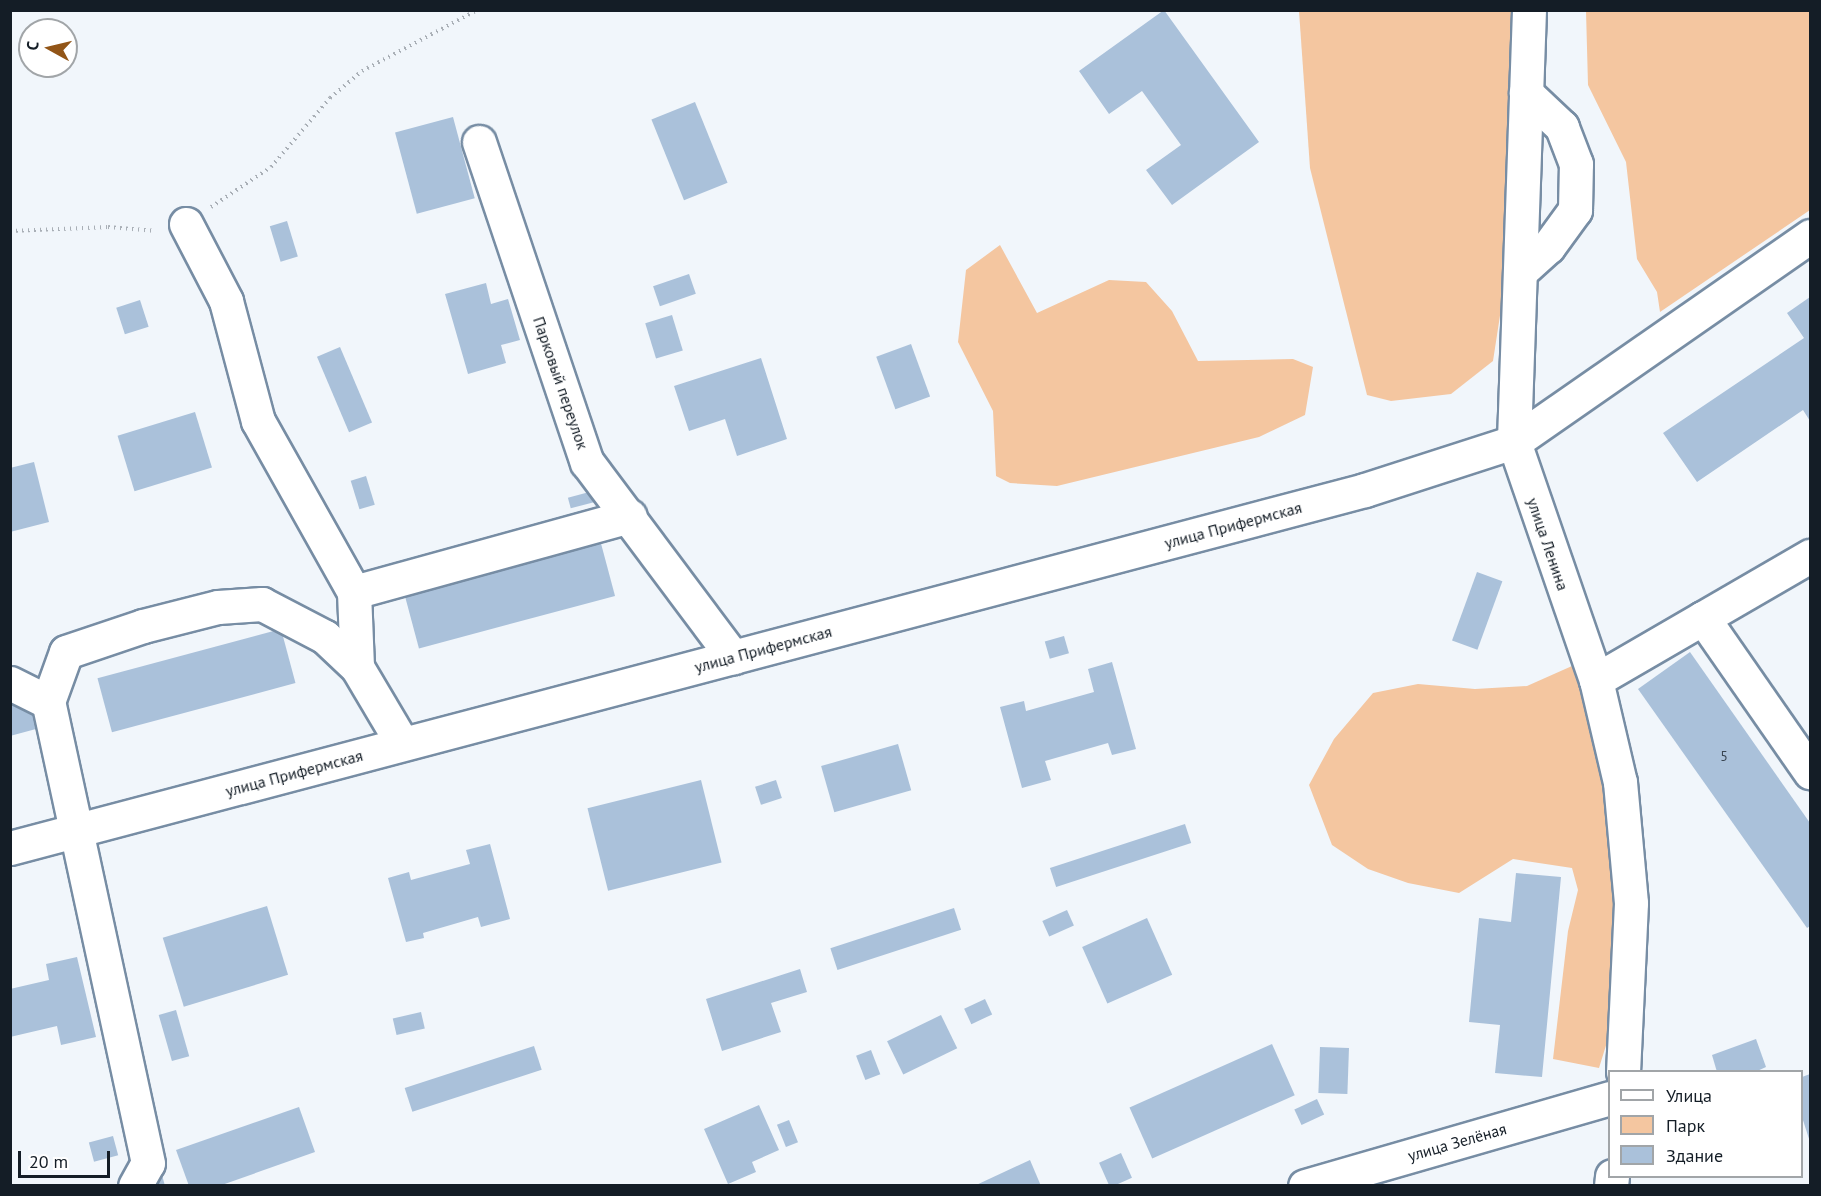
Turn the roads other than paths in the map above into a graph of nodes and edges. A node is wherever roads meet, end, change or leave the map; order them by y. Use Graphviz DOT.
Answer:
graph roads {
  1 [pos="1529,10"];
  2 [pos="1526,93"];
  3 [pos="479,142"];
  4 [pos="186,224"];
  5 [pos="1810,236"];
  6 [pos="1520,272"];
  7 [pos="1514,442"];
  8 [pos="630,516"];
  9 [pos="1810,556"];
  10 [pos="354,592"];
  11 [pos="1703,618"];
  12 [pos="733,657"];
  13 [pos="357,667"];
  14 [pos="1596,680"];
  15 [pos="10,682"];
  16 [pos="48,702"];
  17 [pos="402,744"];
  18 [pos="1810,772"];
  19 [pos="77,831"];
  20 [pos="10,848"];
  21 [pos="1623,1070"];
  22 [pos="1608,1099"];
  23 [pos="135,1185"];
  24 [pos="1305,1185"];
  1 -- 2 [label="street, улица Ленина"];
  2 -- 6 [label="street, улица Ленина"];
  2 -- 6 [label="street"];
  3 -- 8 [label="street, Парковый переулок"];
  4 -- 10 [label="street"];
  5 -- 7 [label="street, улица Прифермская"];
  6 -- 7 [label="street, улица Ленина"];
  7 -- 12 [label="street, улица Прифермская"];
  7 -- 14 [label="street, улица Ленина"];
  8 -- 10 [label="street"];
  8 -- 12 [label="street, Парковый переулок"];
  9 -- 11 [label="street"];
  10 -- 13 [label="street"];
  11 -- 14 [label="street"];
  11 -- 18 [label="street"];
  12 -- 17 [label="street, улица Прифермская"];
  13 -- 16 [label="street"];
  13 -- 17 [label="street"];
  14 -- 21 [label="street, улица Ленина"];
  15 -- 16 [label="street"];
  16 -- 19 [label="street"];
  17 -- 19 [label="street, улица Прифермская"];
  19 -- 20 [label="street, улица Прифермская"];
  19 -- 23 [label="street"];
  22 -- 24 [label="street, улица Зелёная"];
}
